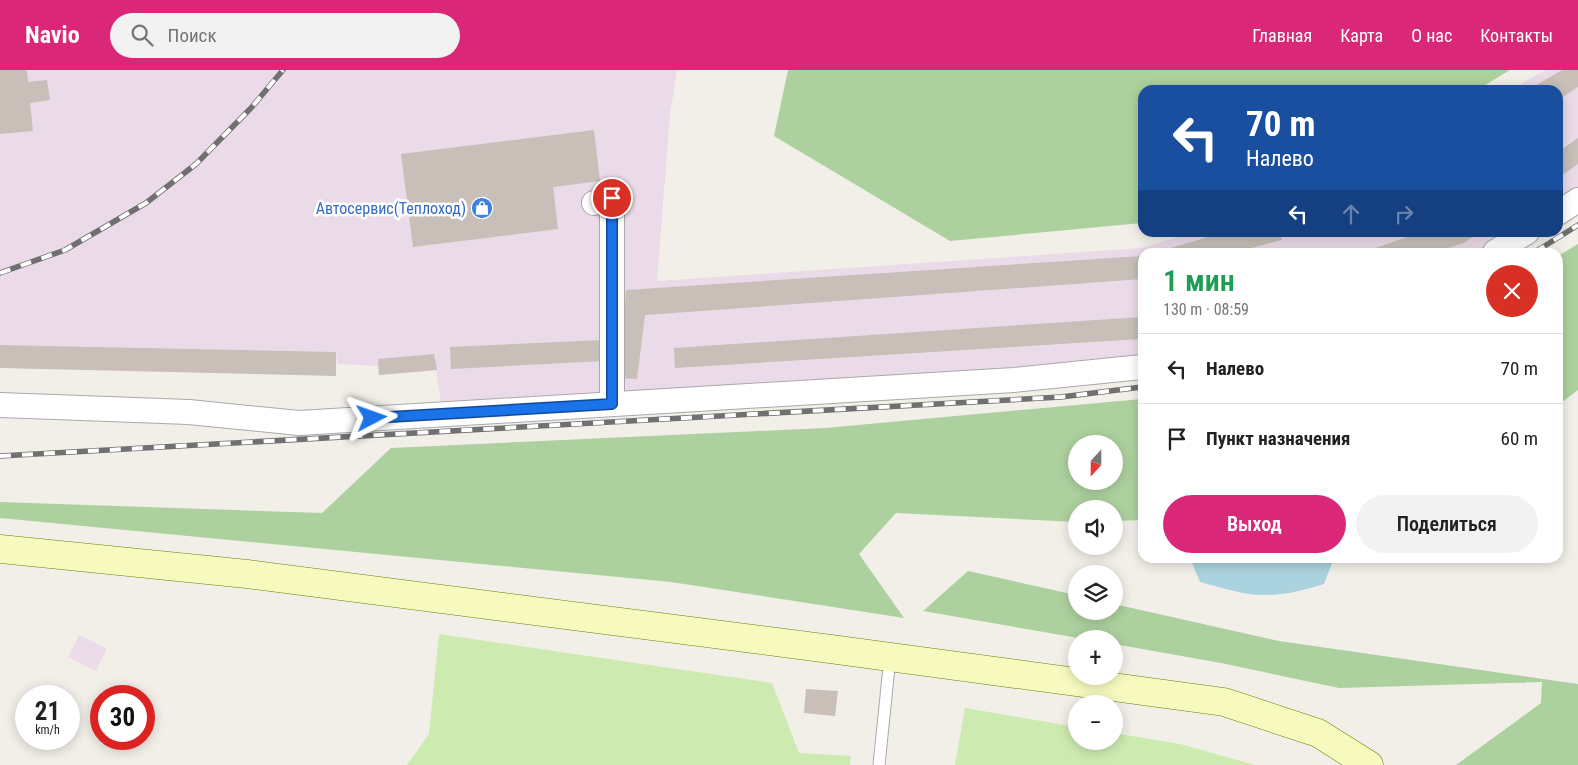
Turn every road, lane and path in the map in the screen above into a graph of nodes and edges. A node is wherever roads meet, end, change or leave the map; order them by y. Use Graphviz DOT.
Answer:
graph roads {
  1 [pos="1578,200"];
  2 [pos="594,203"];
  3 [pos="1563,210"];
  4 [pos="1519,237"];
  5 [pos="1501,248"];
  6 [pos="1138,367"];
  7 [pos="612,404"];
  8 [pos="0,405"];
  9 [pos="0,549"];
  10 [pos="890,657"];
  11 [pos="879,765"];
  12 [pos="1369,765"];
  1 -- 3 [label="street"];
  2 -- 7 [label="street"];
  4 -- 5 [label="street"];
  6 -- 7 [label="street"];
  7 -- 8 [label="street"];
  9 -- 10 [label="main road"];
  10 -- 11 [label="lane"];
  10 -- 12 [label="main road"];
}
